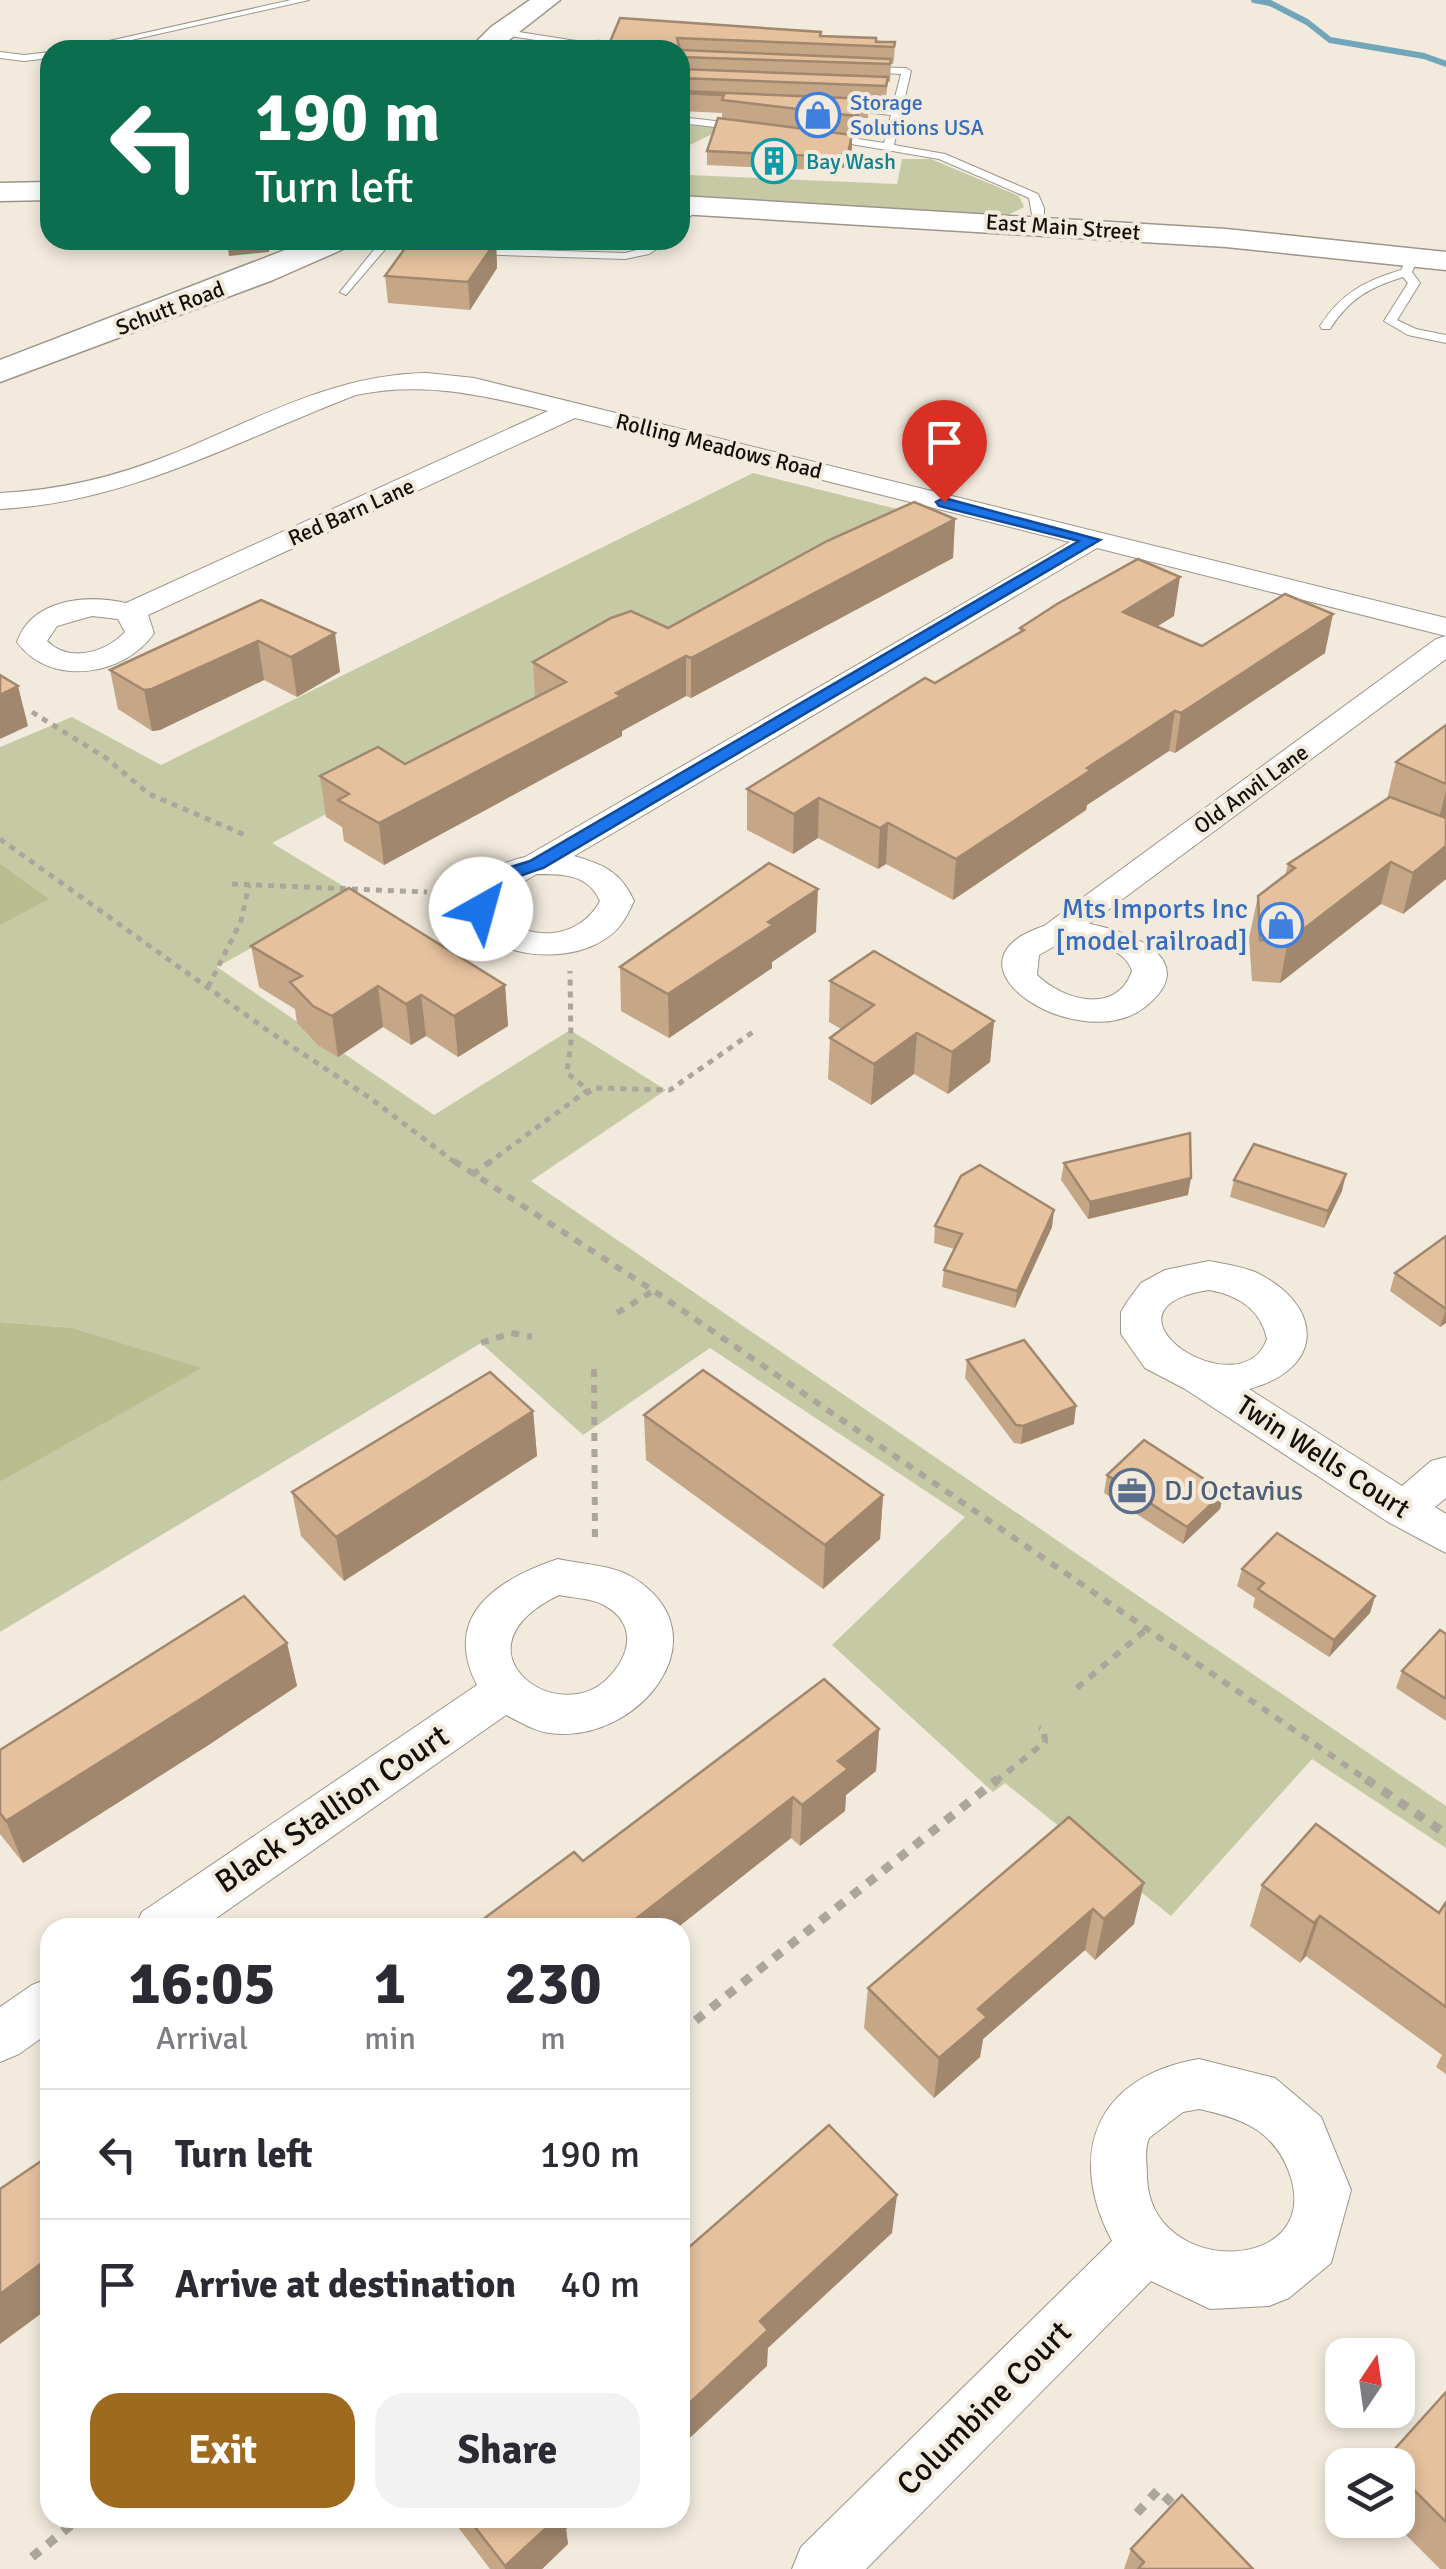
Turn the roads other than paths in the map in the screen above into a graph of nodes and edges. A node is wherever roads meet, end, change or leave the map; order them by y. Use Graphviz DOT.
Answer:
graph roads {
  1 [pos="304,0"];
  2 [pos="547,0"];
  3 [pos="120,40"];
  4 [pos="492,40"];
  5 [pos="0,55"];
  6 [pos="40,56"];
  7 [pos="850,68"];
  8 [pos="883,88"];
  9 [pos="901,89"];
  10 [pos="836,109"];
  11 [pos="895,112"];
  12 [pos="690,121"];
  13 [pos="760,129"];
  14 [pos="815,136"];
  15 [pos="889,146"];
  16 [pos="40,191"];
  17 [pos="0,192"];
  18 [pos="690,212"];
  19 [pos="1040,225"];
  20 [pos="316,250"];
  21 [pos="379,250"];
  22 [pos="465,250"];
  23 [pos="648,250"];
  24 [pos="1446,261"];
  25 [pos="1410,264"];
  26 [pos="346,292"];
  27 [pos="1326,326"];
  28 [pos="1446,339"];
  29 [pos="0,372"];
  30 [pos="573,410"];
  31 [pos="0,501"];
  32 [pos="1092,540"];
  33 [pos="128,613"];
  34 [pos="1446,627"];
  35 [pos="1446,646"];
  36 [pos="537,864"];
  37 [pos="1056,933"];
  38 [pos="1200,1378"];
  39 [pos="1446,1473"];
  40 [pos="1403,1510"];
  41 [pos="1446,1536"];
  42 [pos="505,1692"];
  43 [pos="175,1918"];
  44 [pos="40,2009"];
  45 [pos="0,2037"];
  46 [pos="1145,2247"];
  47 [pos="823,2569"];
  1 -- 3 [label="lane"];
  2 -- 4 [label="main road"];
  5 -- 6 [label="lane"];
  7 -- 9 [label="lane"];
  8 -- 9 [label="lane"];
  9 -- 11 [label="lane"];
  10 -- 11 [label="lane"];
  11 -- 15 [label="lane"];
  12 -- 13 [label="lane"];
  14 -- 15 [label="lane"];
  15 -- 19 [label="lane"];
  16 -- 17 [label="main road"];
  18 -- 19 [label="main road, East Main Street"];
  19 -- 25 [label="main road, East Main Street"];
  20 -- 29 [label="main road, Schutt Road"];
  21 -- 26 [label="lane"];
  22 -- 23 [label="lane"];
  24 -- 25 [label="main road, East Main Street"];
  25 -- 27 [label="lane"];
  25 -- 28 [label="lane"];
  30 -- 31 [label="street, Rolling Meadows Road"];
  30 -- 32 [label="street, Rolling Meadows Road"];
  30 -- 33 [label="street, Red Barn Lane"];
  32 -- 34 [label="street, Rolling Meadows Road"];
  32 -- 36 [label="street"];
  35 -- 37 [label="street, Old Anvil Lane"];
  38 -- 40 [label="street, Twin Wells Court"];
  39 -- 40 [label="street"];
  40 -- 41 [label="street, Twin Wells Court"];
  42 -- 42 [label="street"];
  42 -- 43 [label="street, Black Stallion Court"];
  44 -- 45 [label="street"];
  46 -- 47 [label="street, Columbine Court"];
}
